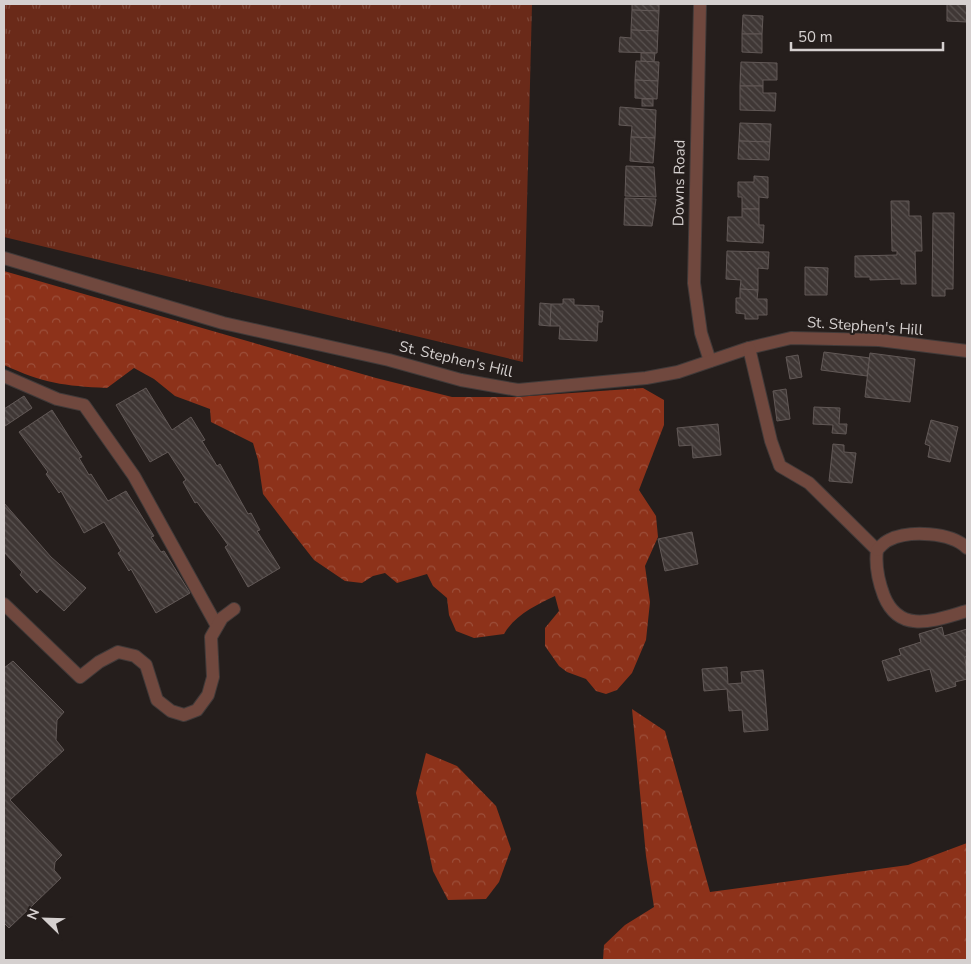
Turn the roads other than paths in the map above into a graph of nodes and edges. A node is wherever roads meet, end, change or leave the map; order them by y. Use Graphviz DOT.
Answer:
graph roads {
  1 [pos="700,4"];
  2 [pos="4,258"];
  3 [pos="749,348"];
  4 [pos="967,351"];
  5 [pos="710,361"];
  6 [pos="4,376"];
  7 [pos="967,548"];
  8 [pos="877,550"];
  9 [pos="4,604"];
  10 [pos="234,609"];
  11 [pos="967,611"];
  12 [pos="217,626"];
  1 -- 5 [label="street, Downs Road"];
  2 -- 5 [label="street, St. Stephen's Hill"];
  3 -- 4 [label="street, St. Stephen's Hill"];
  3 -- 5 [label="street, St. Stephen's Hill"];
  3 -- 8 [label="street"];
  6 -- 12 [label="street"];
  7 -- 8 [label="street"];
  8 -- 11 [label="street"];
  9 -- 12 [label="street"];
  10 -- 12 [label="street"];
}
